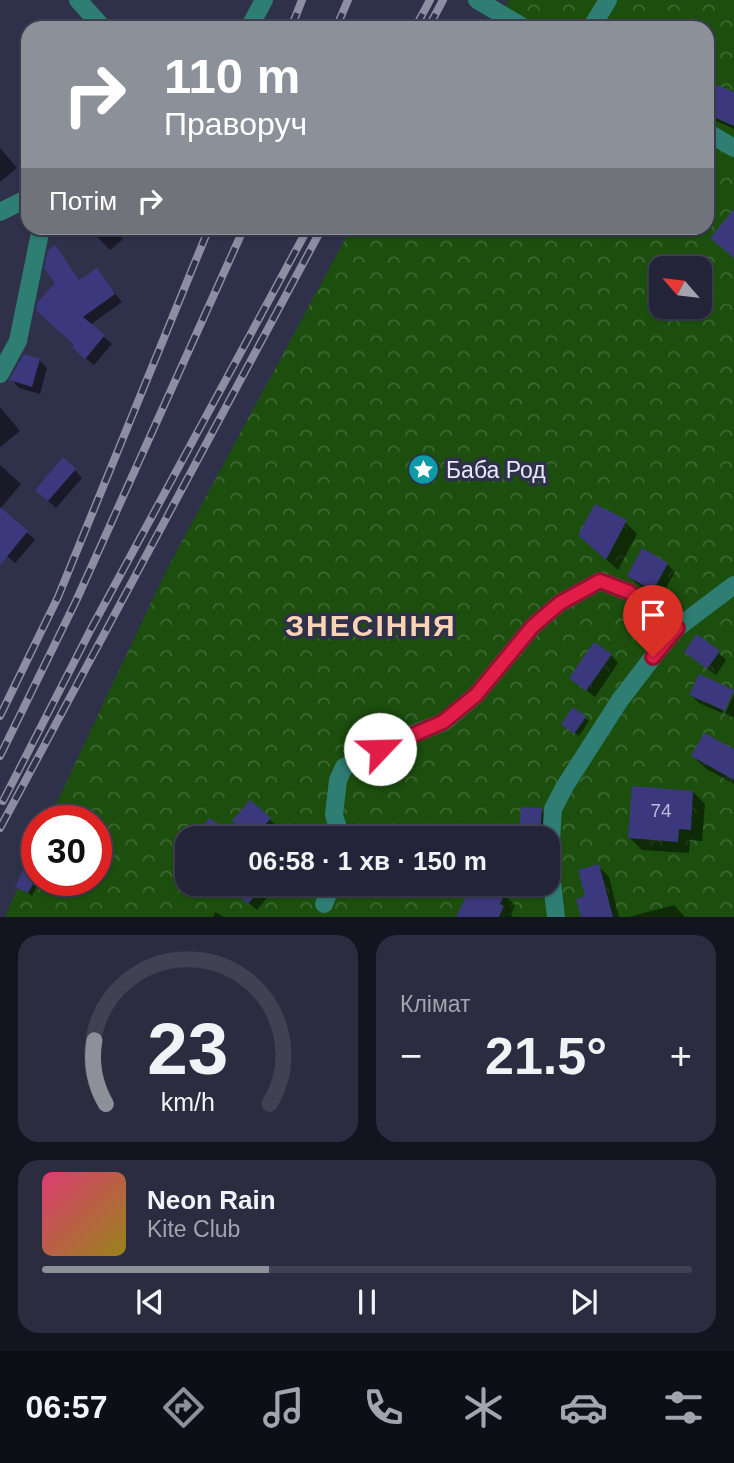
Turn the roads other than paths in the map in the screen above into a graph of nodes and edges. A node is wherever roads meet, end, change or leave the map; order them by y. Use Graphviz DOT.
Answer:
graph roads {
  1 [pos="78,0"];
  2 [pos="264,0"];
  3 [pos="477,0"];
  4 [pos="608,0"];
  5 [pos="97,21"];
  6 [pos="253,21"];
  7 [pos="513,21"];
  8 [pos="595,21"];
  9 [pos="714,136"];
  10 [pos="734,148"];
  11 [pos="21,202"];
  12 [pos="0,212"];
  13 [pos="40,235"];
  14 [pos="0,374"];
  15 [pos="734,585"];
  16 [pos="677,628"];
  17 [pos="337,826"];
  18 [pos="327,896"];
  19 [pos="324,904"];
  20 [pos="556,917"];
  1 -- 5 [label="street"];
  2 -- 6 [label="street"];
  3 -- 7 [label="street"];
  4 -- 8 [label="street"];
  9 -- 10 [label="street"];
  11 -- 12 [label="street"];
  13 -- 14 [label="street"];
  15 -- 16 [label="street"];
  16 -- 17 [label="street"];
  16 -- 20 [label="street"];
  18 -- 19 [label="street"];
}
